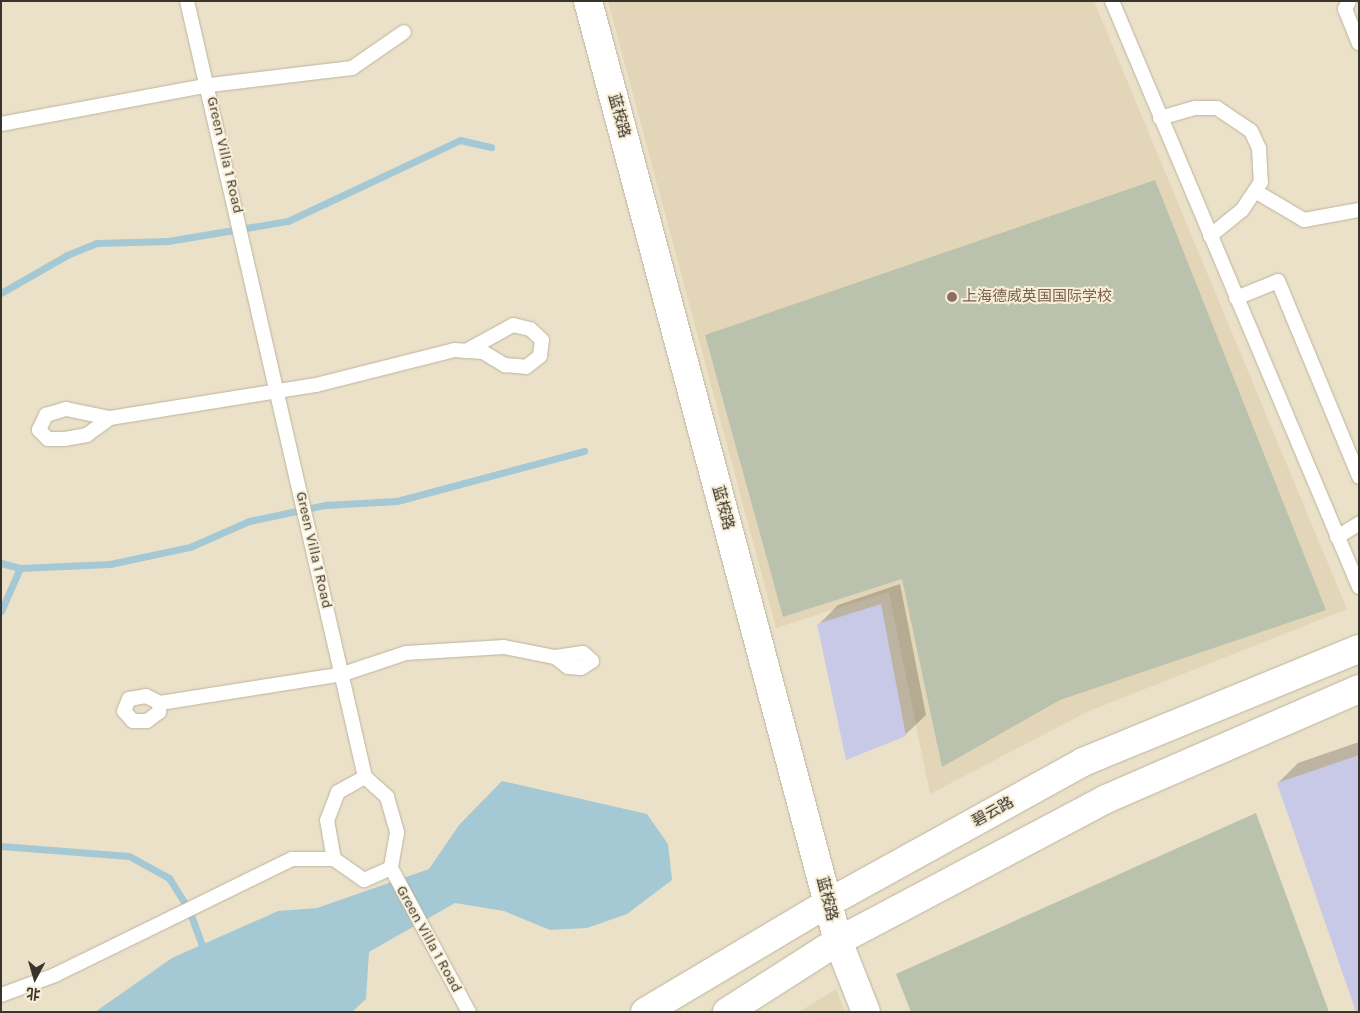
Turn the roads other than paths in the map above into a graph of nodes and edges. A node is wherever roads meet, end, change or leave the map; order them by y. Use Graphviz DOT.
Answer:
graph roads {
  1 [pos="188,1"];
  2 [pos="588,1"];
  3 [pos="1112,1"];
  4 [pos="1348,1"];
  5 [pos="404,32"];
  6 [pos="1359,43"];
  7 [pos="210,85"];
  8 [pos="1160,118"];
  9 [pos="1,124"];
  10 [pos="1255,191"];
  11 [pos="1359,210"];
  12 [pos="1210,236"];
  13 [pos="1236,298"];
  14 [pos="466,350"];
  15 [pos="279,393"];
  16 [pos="110,418"];
  17 [pos="1359,478"];
  18 [pos="1359,524"];
  19 [pos="1337,537"];
  20 [pos="1359,587"];
  21 [pos="1359,649"];
  22 [pos="555,657"];
  23 [pos="343,674"];
  24 [pos="1359,689"];
  25 [pos="160,703"];
  26 [pos="365,778"];
  27 [pos="334,859"];
  28 [pos="391,868"];
  29 [pos="828,903"];
  30 [pos="838,941"];
  31 [pos="1,995"];
  32 [pos="469,1012"];
  33 [pos="644,1012"];
  34 [pos="727,1012"];
  35 [pos="866,1012"];
  1 -- 7 [label="lane, Green Villa 1 Road"];
  2 -- 29 [label="street, 蓝桉路"];
  3 -- 8 [label="lane"];
  4 -- 6 [label="lane"];
  5 -- 7 [label="lane"];
  7 -- 9 [label="lane"];
  7 -- 15 [label="lane, Green Villa 1 Road"];
  8 -- 10 [label="lane"];
  8 -- 12 [label="lane"];
  10 -- 11 [label="lane"];
  10 -- 12 [label="lane"];
  12 -- 13 [label="lane"];
  13 -- 17 [label="lane"];
  13 -- 19 [label="lane"];
  14 -- 14 [label="lane"];
  14 -- 15 [label="lane"];
  15 -- 16 [label="lane"];
  15 -- 23 [label="lane, Green Villa 1 Road"];
  18 -- 19 [label="lane"];
  19 -- 20 [label="lane"];
  21 -- 29 [label="street, 碧云路"];
  22 -- 23 [label="lane"];
  23 -- 25 [label="lane"];
  23 -- 26 [label="lane, Green Villa 1 Road"];
  24 -- 30 [label="street"];
  26 -- 27 [label="lane"];
  26 -- 28 [label="lane"];
  27 -- 28 [label="lane, Green Villa 1 Road"];
  27 -- 31 [label="lane"];
  28 -- 32 [label="lane, Green Villa 1 Road"];
  29 -- 30 [label="street, 蓝桉路"];
  29 -- 33 [label="street, 碧云路"];
  30 -- 34 [label="street"];
  30 -- 35 [label="street, 蓝桉路"];
}
